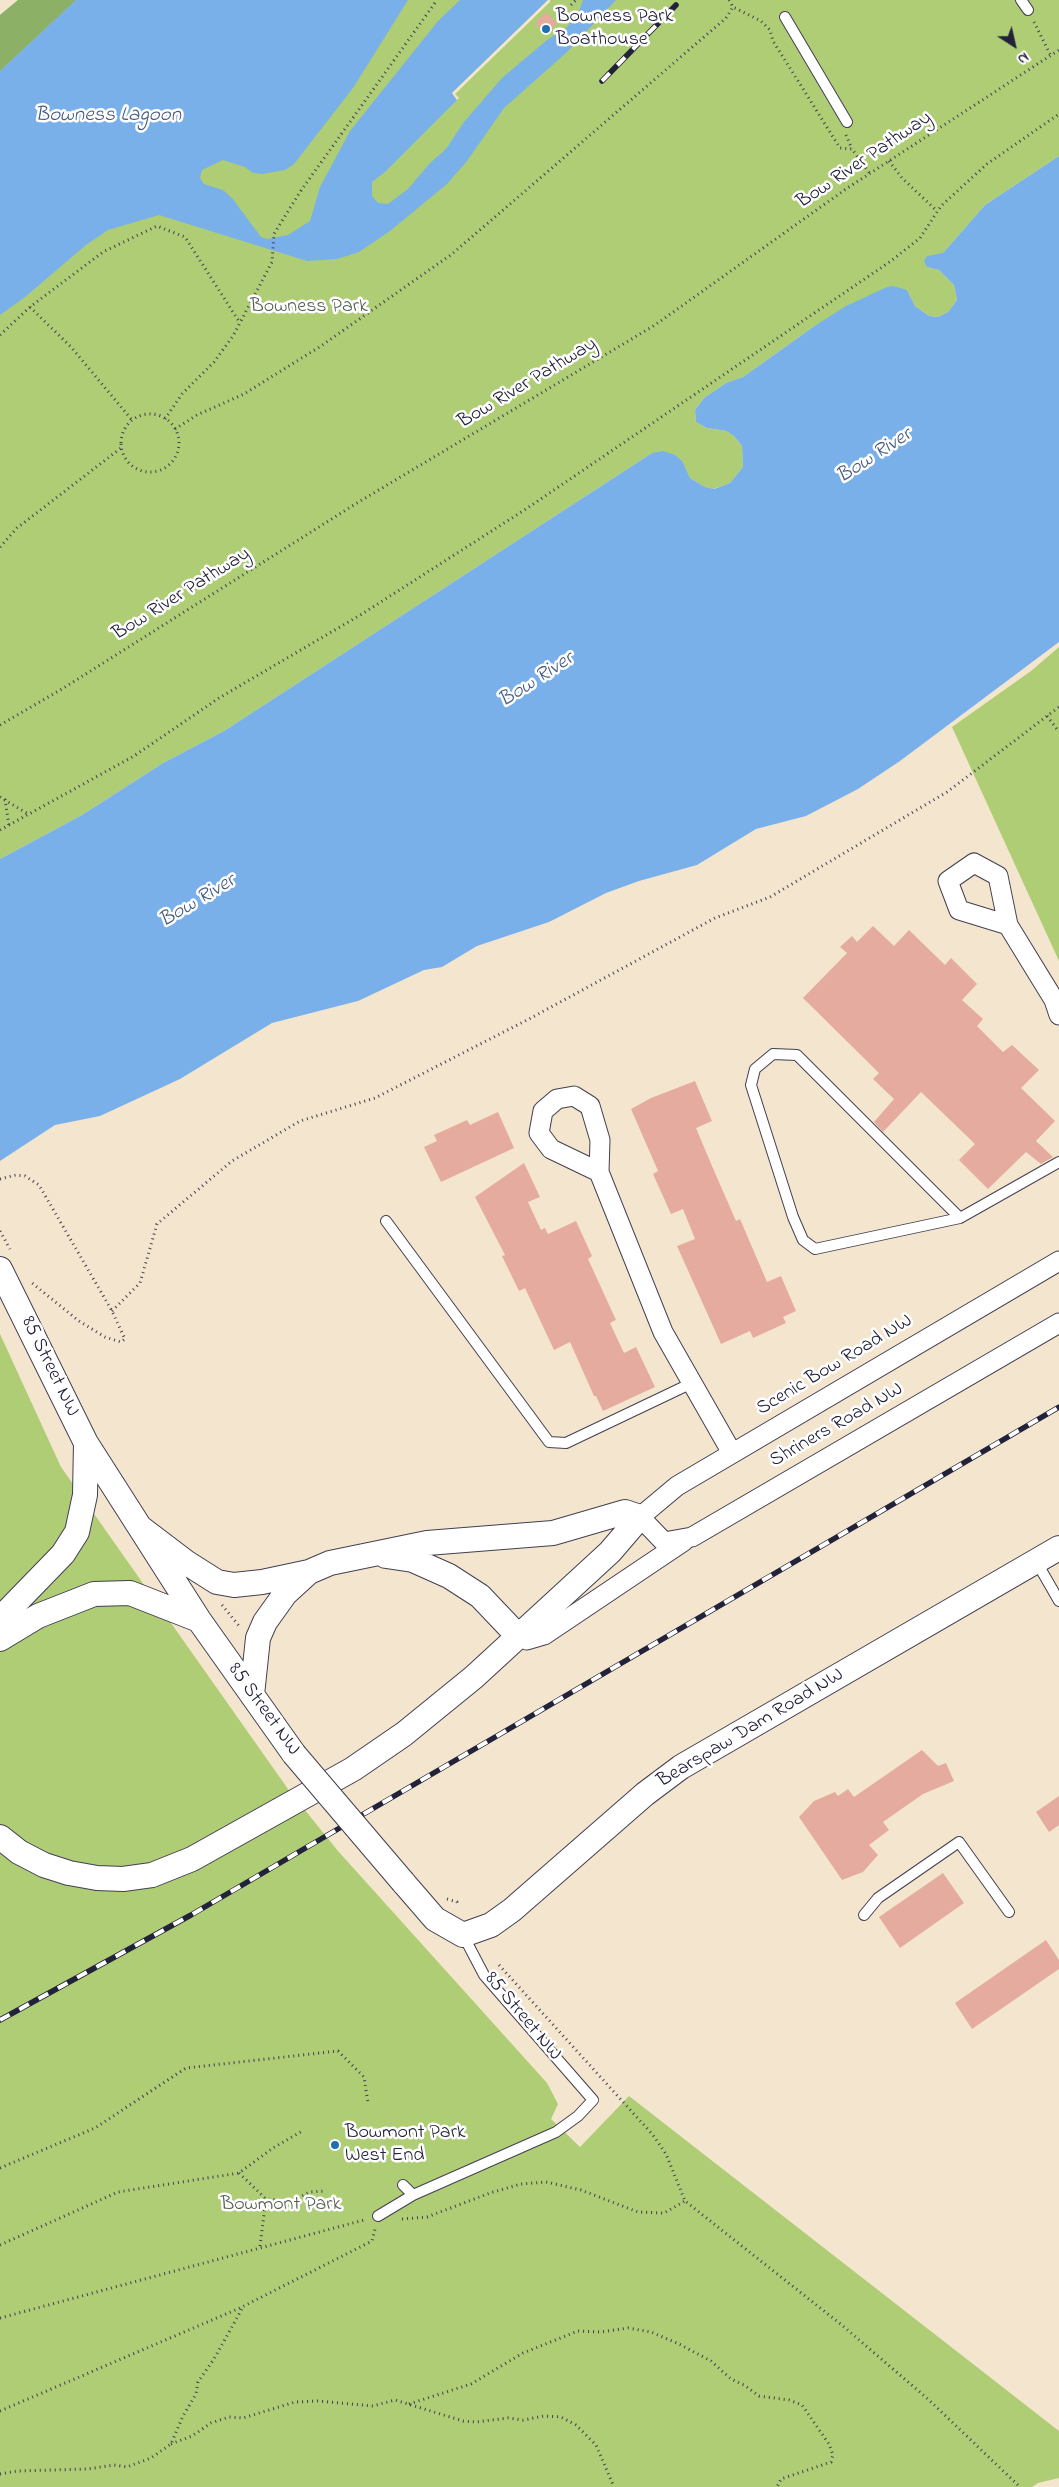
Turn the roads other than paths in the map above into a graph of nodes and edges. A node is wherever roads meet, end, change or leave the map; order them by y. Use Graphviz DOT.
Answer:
graph roads {
  1 [pos="1021,0"];
  2 [pos="1028,10"];
  3 [pos="784,17"];
  4 [pos="847,122"];
  5 [pos="1008,925"];
  6 [pos="1059,1015"];
  7 [pos="1059,1162"];
  8 [pos="599,1172"];
  9 [pos="960,1218"];
  10 [pos="386,1221"];
  11 [pos="1059,1261"];
  12 [pos="0,1269"];
  13 [pos="1059,1323"];
  14 [pos="692,1382"];
  15 [pos="86,1443"];
  16 [pos="732,1453"];
  17 [pos="640,1517"];
  18 [pos="141,1528"];
  19 [pos="692,1537"];
  20 [pos="1059,1548"];
  21 [pos="375,1554"];
  22 [pos="1036,1562"];
  23 [pos="309,1572"];
  24 [pos="1059,1602"];
  25 [pos="0,1619"];
  26 [pos="198,1620"];
  27 [pos="518,1636"];
  28 [pos="0,1639"];
  29 [pos="252,1695"];
  30 [pos="0,1837"];
  31 [pos="1009,1912"];
  32 [pos="864,1915"];
  33 [pos="463,1935"];
  34 [pos="403,2186"];
  35 [pos="413,2195"];
  36 [pos="378,2216"];
  1 -- 2 [label="lane"];
  3 -- 4 [label="lane"];
  5 -- 6 [label="street"];
  7 -- 9 [label="lane"];
  8 -- 14 [label="street"];
  9 -- 9 [label="lane"];
  10 -- 14 [label="lane"];
  11 -- 16 [label="street, Scenic Bow Road NW"];
  12 -- 15 [label="street, 85 Street NW"];
  13 -- 19 [label="street, Shriners Road NW"];
  14 -- 16 [label="street"];
  15 -- 18 [label="street, 85 Street NW"];
  15 -- 25 [label="street"];
  16 -- 17 [label="street, Scenic Bow Road NW"];
  17 -- 19 [label="street, Shriners Road NW"];
  17 -- 21 [label="street"];
  17 -- 27 [label="street"];
  18 -- 23 [label="street"];
  18 -- 26 [label="street, 85 Street NW"];
  19 -- 27 [label="street"];
  20 -- 22 [label="street, Bearspaw Dam Road NW"];
  21 -- 23 [label="street"];
  21 -- 27 [label="street"];
  22 -- 24 [label="lane"];
  22 -- 33 [label="street, Bearspaw Dam Road NW"];
  23 -- 29 [label="street"];
  26 -- 28 [label="street"];
  26 -- 29 [label="street, 85 Street NW"];
  27 -- 30 [label="street"];
  29 -- 33 [label="street, 85 Street NW, bridge"];
  31 -- 32 [label="lane"];
  33 -- 35 [label="lane, 85 Street NW"];
  34 -- 35 [label="lane"];
  35 -- 36 [label="lane"];
}
